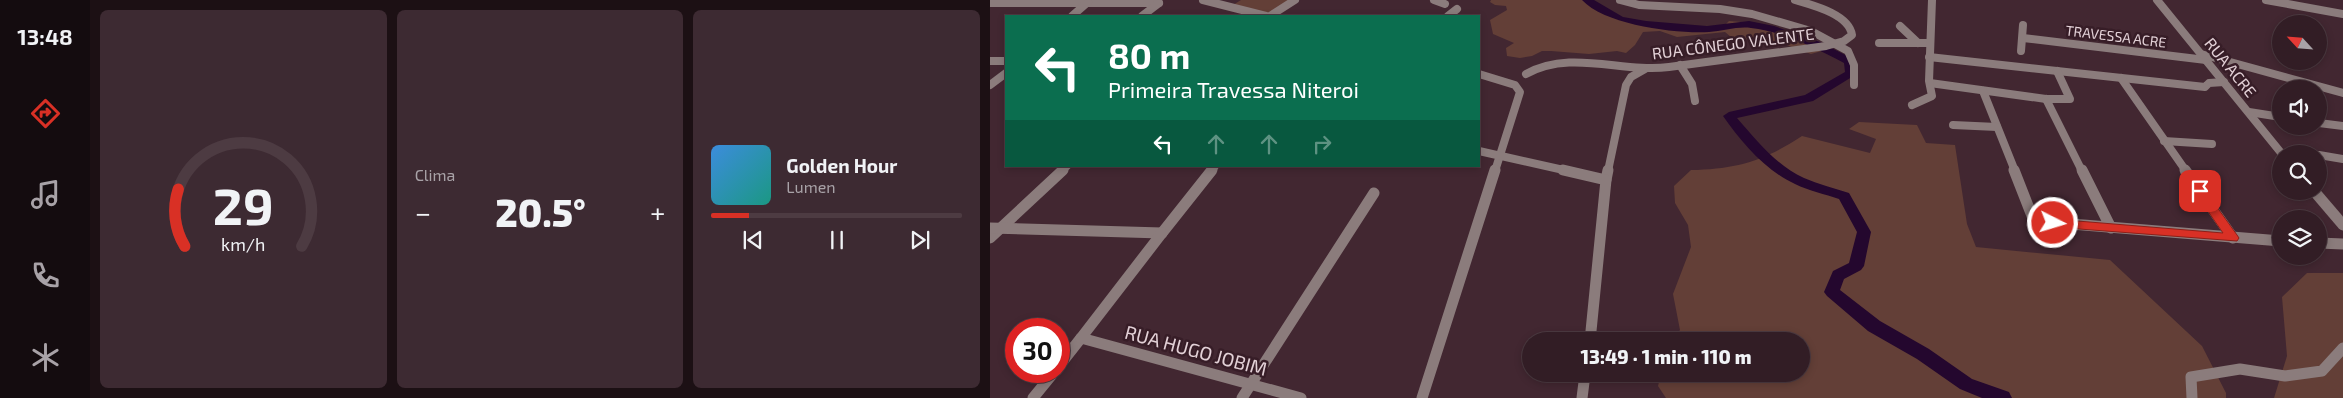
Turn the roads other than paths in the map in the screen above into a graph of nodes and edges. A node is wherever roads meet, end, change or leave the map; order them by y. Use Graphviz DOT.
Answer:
graph roads {
  1 [pos="1203,0"];
  2 [pos="1295,0"];
  3 [pos="1434,0"];
  4 [pos="1620,0"];
  5 [pos="1795,0"];
  6 [pos="1932,0"];
  7 [pos="2157,0"];
  8 [pos="2266,0"];
  9 [pos="1089,2"];
  10 [pos="1162,2"];
  11 [pos="990,3"];
  12 [pos="1445,4"];
  13 [pos="1457,9"];
  14 [pos="2343,14"];
  15 [pos="1073,15"];
  16 [pos="1143,15"];
  17 [pos="1264,15"];
  18 [pos="1270,15"];
  19 [pos="1449,15"];
  20 [pos="2023,25"];
  21 [pos="1900,26"];
  22 [pos="2023,38"];
  23 [pos="1879,42"];
  24 [pos="1918,43"];
  25 [pos="1930,43"];
  26 [pos="1838,44"];
  27 [pos="2021,51"];
  28 [pos="1929,57"];
  29 [pos="2203,57"];
  30 [pos="990,61"];
  31 [pos="1005,61"];
  32 [pos="1680,65"];
  33 [pos="1645,69"];
  34 [pos="2057,71"];
  35 [pos="1005,74"];
  36 [pos="1480,74"];
  37 [pos="1526,74"];
  38 [pos="2121,78"];
  39 [pos="2224,82"];
  40 [pos="1930,83"];
  41 [pos="1854,85"];
  42 [pos="990,86"];
  43 [pos="1983,91"];
  44 [pos="2343,93"];
  45 [pos="2046,99"];
  46 [pos="1695,101"];
  47 [pos="1912,106"];
  48 [pos="2249,112"];
  49 [pos="2272,116"];
  50 [pos="2327,123"];
  51 [pos="1953,125"];
  52 [pos="2343,126"];
  53 [pos="1996,127"];
  54 [pos="2164,141"];
  55 [pos="2212,144"];
  56 [pos="2276,145"];
  57 [pos="1480,151"];
  58 [pos="1498,156"];
  59 [pos="2327,156"];
  60 [pos="2343,159"];
  61 [pos="1065,167"];
  62 [pos="1214,167"];
  63 [pos="1606,180"];
  64 [pos="1374,193"];
  65 [pos="2322,200"];
  66 [pos="2343,225"];
  67 [pos="995,228"];
  68 [pos="2111,228"];
  69 [pos="1162,233"];
  70 [pos="990,238"];
  71 [pos="2233,238"];
  72 [pos="2272,240"];
  73 [pos="2327,243"];
  74 [pos="2343,244"];
  75 [pos="1591,332"];
  76 [pos="1081,338"];
  77 [pos="2343,348"];
  78 [pos="1070,352"];
  79 [pos="1584,382"];
  80 [pos="1045,383"];
  81 [pos="1250,385"];
  82 [pos="1033,398"];
  83 [pos="1242,398"];
  84 [pos="1301,398"];
  85 [pos="1422,398"];
  86 [pos="1582,398"];
  87 [pos="2192,398"];
  1 -- 17 [label="street"];
  2 -- 18 [label="street"];
  3 -- 12 [label="street"];
  4 -- 26 [label="street"];
  5 -- 26 [label="street"];
  6 -- 25 [label="street"];
  7 -- 29 [label="street, RUA ACRE"];
  8 -- 14 [label="street"];
  9 -- 10 [label="street"];
  9 -- 11 [label="street"];
  9 -- 15 [label="street"];
  10 -- 16 [label="street"];
  13 -- 19 [label="street"];
  20 -- 22 [label="street"];
  21 -- 24 [label="street"];
  22 -- 27 [label="street"];
  22 -- 29 [label="street, TRAVESSA ACRE"];
  23 -- 24 [label="street"];
  24 -- 25 [label="street"];
  25 -- 28 [label="street"];
  26 -- 32 [label="street, RUA CÔNEGO VALENTE"];
  26 -- 41 [label="street"];
  28 -- 34 [label="street"];
  28 -- 40 [label="street"];
  29 -- 39 [label="street, RUA ACRE"];
  29 -- 44 [label="street, TRAVESSA ACRE"];
  30 -- 31 [label="street"];
  32 -- 33 [label="street, RUA CÔNEGO VALENTE"];
  32 -- 46 [label="street"];
  33 -- 37 [label="street, RUA CÔNEGO VALENTE"];
  33 -- 63 [label="street"];
  34 -- 38 [label="street"];
  34 -- 45 [label="street"];
  35 -- 42 [label="street"];
  36 -- 58 [label="street"];
  38 -- 39 [label="street"];
  38 -- 54 [label="street"];
  39 -- 48 [label="street, RUA ACRE"];
  40 -- 43 [label="street"];
  40 -- 47 [label="street"];
  43 -- 45 [label="street"];
  43 -- 53 [label="street"];
  45 -- 68 [label="street"];
  48 -- 49 [label="street"];
  48 -- 56 [label="street, RUA ACRE"];
  50 -- 52 [label="street"];
  51 -- 53 [label="street"];
  53 -- 68 [label="street"];
  54 -- 55 [label="street"];
  54 -- 71 [label="street"];
  57 -- 58 [label="street"];
  58 -- 63 [label="street"];
  58 -- 85 [label="street"];
  59 -- 60 [label="street"];
  61 -- 67 [label="street"];
  62 -- 69 [label="street"];
  63 -- 75 [label="street"];
  64 -- 81 [label="street"];
  65 -- 66 [label="street"];
  67 -- 69 [label="street"];
  67 -- 70 [label="street"];
  68 -- 71 [label="street"];
  69 -- 76 [label="street"];
  71 -- 72 [label="street"];
  73 -- 74 [label="street"];
  76 -- 78 [label="street"];
  76 -- 81 [label="street, RUA HUGO JOBIM"];
  77 -- 87 [label="street"];
  79 -- 86 [label="street"];
  80 -- 82 [label="street"];
  81 -- 83 [label="street"];
  81 -- 84 [label="street, RUA HUGO JOBIM"];
}
